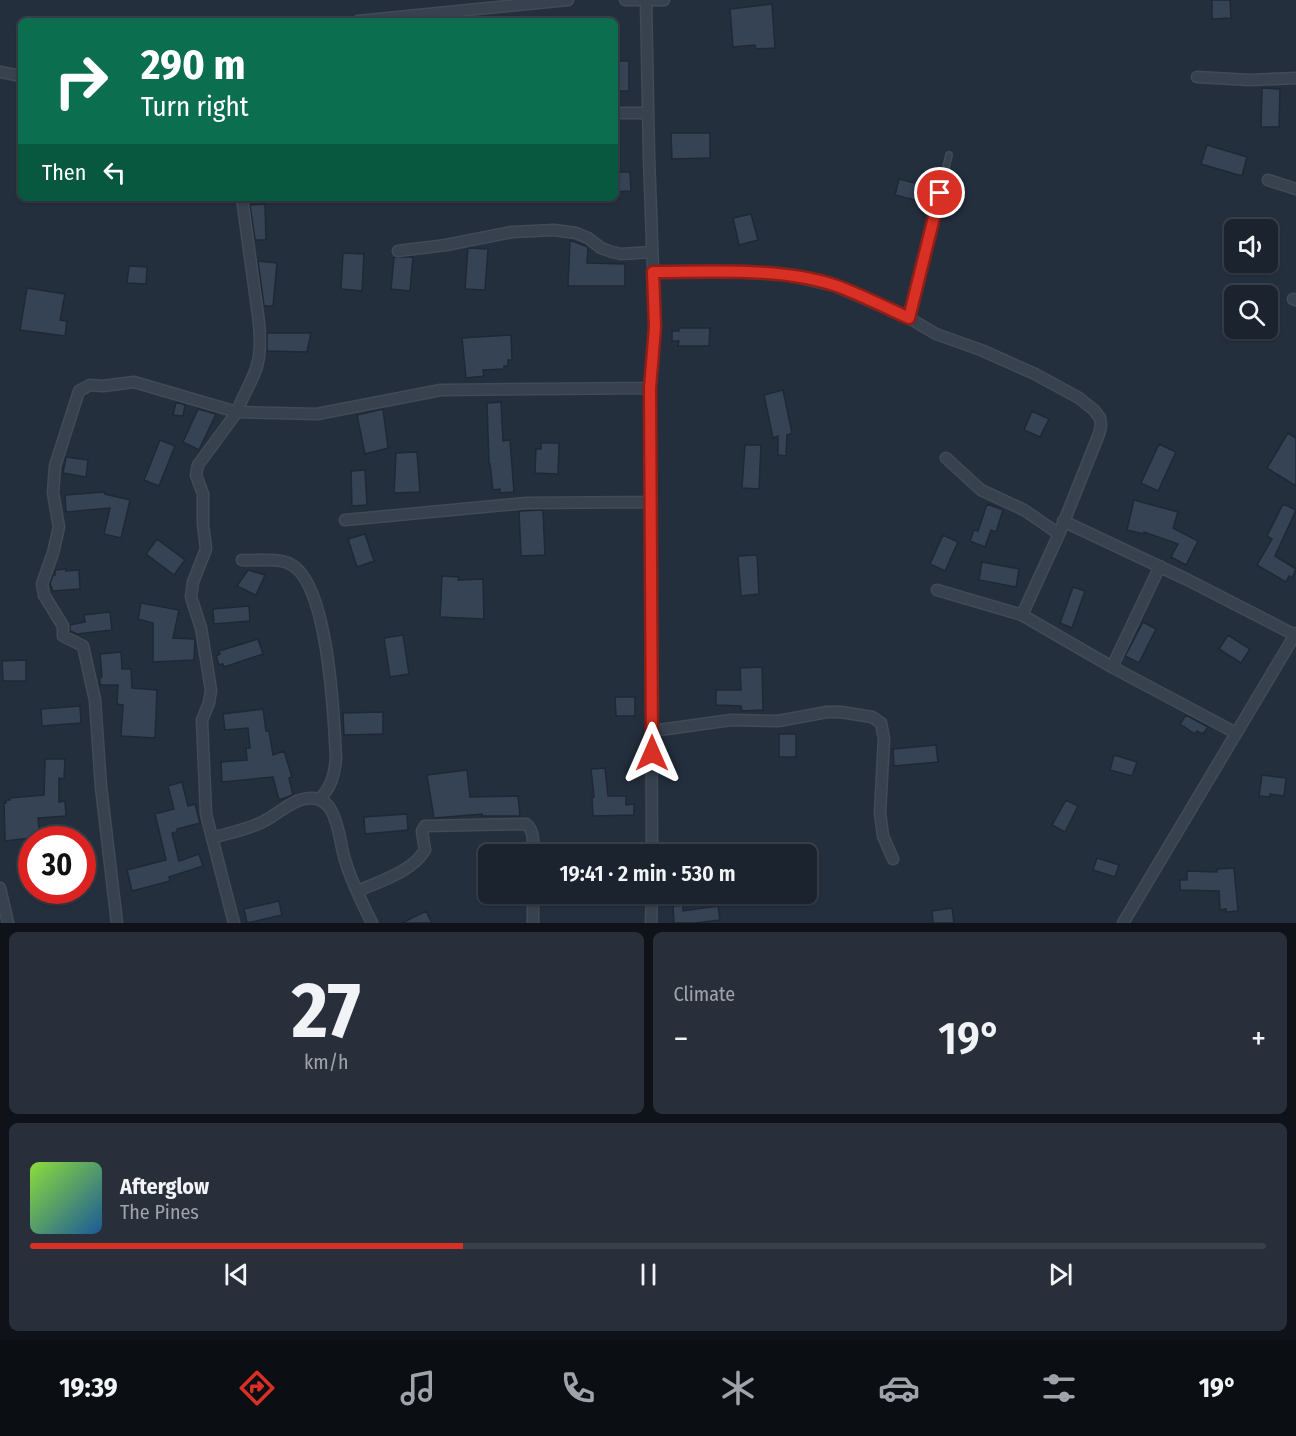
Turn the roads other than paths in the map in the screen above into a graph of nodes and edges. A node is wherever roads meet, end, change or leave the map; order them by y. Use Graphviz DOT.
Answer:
graph roads {
  1 [pos="567,0"];
  2 [pos="625,0"];
  3 [pos="664,0"];
  4 [pos="646,1"];
  5 [pos="388,18"];
  6 [pos="0,72"];
  7 [pos="18,75"];
  8 [pos="1197,77"];
  9 [pos="1296,78"];
  10 [pos="618,113"];
  11 [pos="648,113"];
  12 [pos="949,155"];
  13 [pos="1268,180"];
  14 [pos="1296,189"];
  15 [pos="242,201"];
  16 [pos="398,251"];
  17 [pos="652,252"];
  18 [pos="653,272"];
  19 [pos="909,318"];
  20 [pos="650,388"];
  21 [pos="237,412"];
  22 [pos="946,458"];
  23 [pos="651,502"];
  24 [pos="345,520"];
  25 [pos="1063,521"];
  26 [pos="1059,534"];
  27 [pos="242,560"];
  28 [pos="1160,567"];
  29 [pos="937,590"];
  30 [pos="1022,615"];
  31 [pos="1296,634"];
  32 [pos="1112,667"];
  33 [pos="652,731"];
  34 [pos="1236,734"];
  35 [pos="319,800"];
  36 [pos="212,838"];
  37 [pos="533,844"];
  38 [pos="652,844"];
  39 [pos="893,860"];
  40 [pos="0,888"];
  41 [pos="358,891"];
  42 [pos="533,904"];
  43 [pos="652,904"];
  44 [pos="8,923"];
  45 [pos="117,923"];
  46 [pos="234,923"];
  47 [pos="372,923"];
  48 [pos="533,923"];
  49 [pos="651,923"];
  50 [pos="1123,923"];
  1 -- 5 [label="street"];
  2 -- 4 [label="street"];
  3 -- 4 [label="street"];
  4 -- 11 [label="street"];
  6 -- 7 [label="street"];
  8 -- 9 [label="street"];
  10 -- 11 [label="street"];
  11 -- 17 [label="street"];
  12 -- 19 [label="lane"];
  13 -- 14 [label="street"];
  15 -- 21 [label="street"];
  16 -- 17 [label="street"];
  17 -- 18 [label="street"];
  18 -- 19 [label="street"];
  18 -- 20 [label="street"];
  19 -- 25 [label="street"];
  20 -- 21 [label="street"];
  20 -- 23 [label="street"];
  21 -- 36 [label="street"];
  21 -- 45 [label="street"];
  22 -- 26 [label="street"];
  23 -- 24 [label="street"];
  23 -- 33 [label="street"];
  25 -- 26 [label="street"];
  25 -- 28 [label="street"];
  26 -- 30 [label="street"];
  27 -- 35 [label="street"];
  28 -- 31 [label="street"];
  28 -- 32 [label="street"];
  29 -- 30 [label="street"];
  30 -- 32 [label="street"];
  31 -- 34 [label="street"];
  32 -- 34 [label="street"];
  33 -- 38 [label="street"];
  33 -- 39 [label="street"];
  34 -- 50 [label="street"];
  35 -- 36 [label="street"];
  35 -- 41 [label="street"];
  36 -- 46 [label="street"];
  37 -- 41 [label="street"];
  40 -- 44 [label="street"];
  41 -- 47 [label="street"];
  42 -- 48 [label="street"];
  43 -- 49 [label="street"];
}
